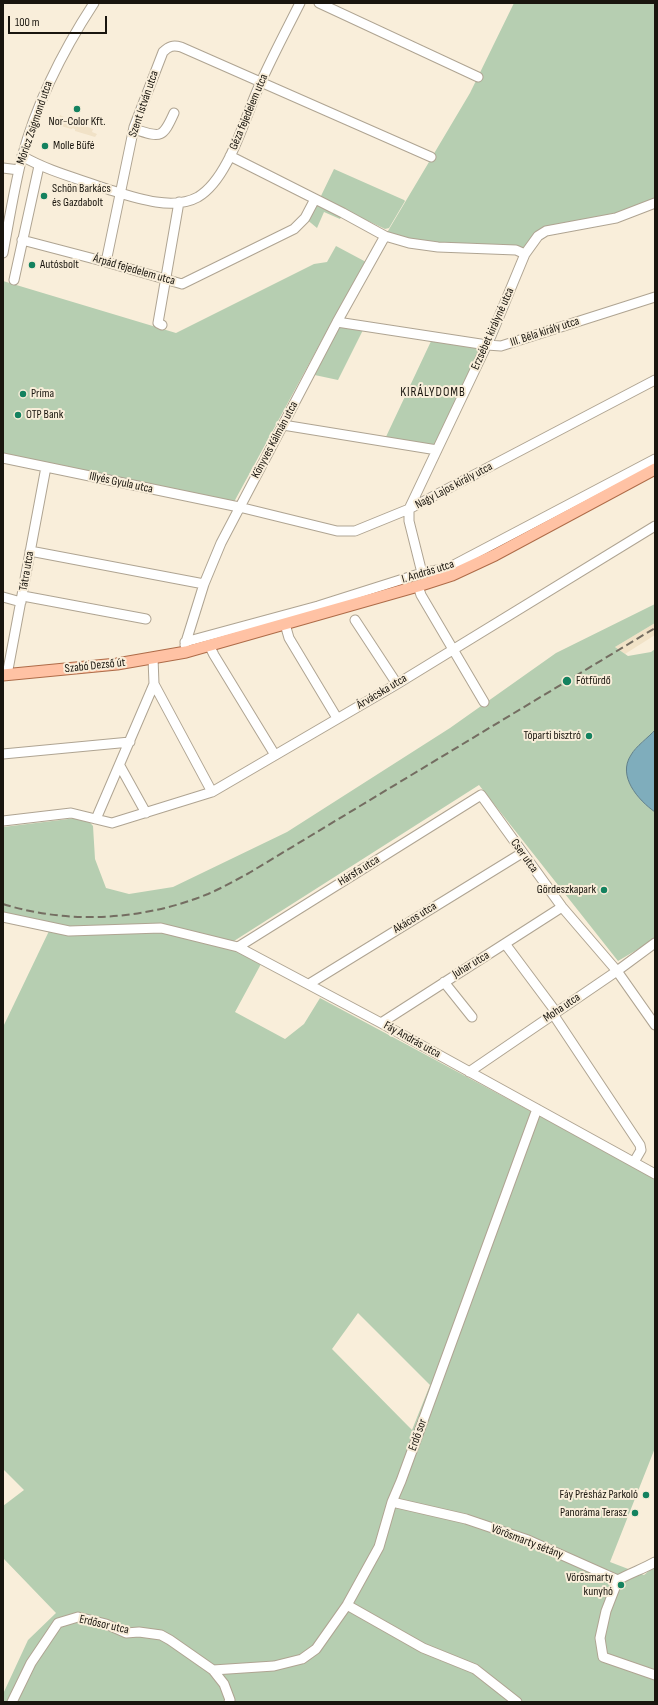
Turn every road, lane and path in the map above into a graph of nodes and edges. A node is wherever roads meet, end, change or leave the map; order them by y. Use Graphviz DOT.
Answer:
graph roads {
  1 [pos="94,3"];
  2 [pos="300,3"];
  3 [pos="319,3"];
  4 [pos="478,77"];
  5 [pos="260,83"];
  6 [pos="174,113"];
  7 [pos="134,129"];
  8 [pos="22,156"];
  9 [pos="230,156"];
  10 [pos="431,157"];
  11 [pos="39,166"];
  12 [pos="3,168"];
  13 [pos="19,170"];
  14 [pos="120,193"];
  15 [pos="315,199"];
  16 [pos="179,202"];
  17 [pos="655,203"];
  18 [pos="385,236"];
  19 [pos="22,240"];
  20 [pos="3,253"];
  21 [pos="525,254"];
  22 [pos="106,262"];
  23 [pos="14,280"];
  24 [pos="165,280"];
  25 [pos="655,297"];
  26 [pos="337,322"];
  27 [pos="162,325"];
  28 [pos="487,345"];
  29 [pos="655,380"];
  30 [pos="283,425"];
  31 [pos="438,450"];
  32 [pos="3,458"];
  33 [pos="655,459"];
  34 [pos="46,467"];
  35 [pos="655,469"];
  36 [pos="240,507"];
  37 [pos="410,509"];
  38 [pos="655,526"];
  39 [pos="30,551"];
  40 [pos="422,573"];
  41 [pos="204,584"];
  42 [pos="418,586"];
  43 [pos="3,597"];
  44 [pos="22,599"];
  45 [pos="146,619"];
  46 [pos="355,620"];
  47 [pos="285,624"];
  48 [pos="209,645"];
  49 [pos="186,647"];
  50 [pos="453,648"];
  51 [pos="153,658"];
  52 [pos="5,675"];
  53 [pos="154,684"];
  54 [pos="397,684"];
  55 [pos="484,702"];
  56 [pos="336,718"];
  57 [pos="130,742"];
  58 [pos="3,754"];
  59 [pos="275,755"];
  60 [pos="120,766"];
  61 [pos="212,792"];
  62 [pos="481,795"];
  63 [pos="146,813"];
  64 [pos="96,819"];
  65 [pos="3,821"];
  66 [pos="522,853"];
  67 [pos="562,907"];
  68 [pos="3,917"];
  69 [pos="655,943"];
  70 [pos="506,945"];
  71 [pos="238,947"];
  72 [pos="617,971"];
  73 [pos="444,982"];
  74 [pos="309,984"];
  75 [pos="555,1013"];
  76 [pos="472,1017"];
  77 [pos="381,1023"];
  78 [pos="655,1024"];
  79 [pos="469,1072"];
  80 [pos="537,1109"];
  81 [pos="634,1162"];
  82 [pos="655,1174"];
  83 [pos="392,1502"];
  84 [pos="655,1562"];
  85 [pos="618,1580"];
  86 [pos="347,1604"];
  87 [pos="212,1670"];
  88 [pos="655,1675"];
  89 [pos="12,1702"];
  90 [pos="229,1702"];
  91 [pos="517,1702"];
  1 -- 8 [label="street, Móricz Zsigmond utca"];
  2 -- 5 [label="street, Géza fejedelem utca"];
  3 -- 4 [label="street"];
  5 -- 7 [label="street, Szent István utca"];
  5 -- 9 [label="street, Géza fejedelem utca"];
  5 -- 10 [label="street"];
  6 -- 7 [label="street"];
  7 -- 14 [label="street, Szent István utca"];
  8 -- 11 [label="street, Géza fejedelem utca"];
  8 -- 13 [label="street, Móricz Zsigmond utca"];
  9 -- 15 [label="street"];
  9 -- 16 [label="street, Géza fejedelem utca"];
  11 -- 14 [label="street, Géza fejedelem utca"];
  11 -- 19 [label="street"];
  12 -- 13 [label="street"];
  13 -- 20 [label="street, Móricz Zsigmond utca"];
  14 -- 16 [label="street, Géza fejedelem utca"];
  14 -- 22 [label="street, Szent István utca"];
  15 -- 18 [label="street"];
  15 -- 24 [label="street, Árpád fejedelem utca"];
  16 -- 24 [label="street"];
  17 -- 21 [label="street, Erzsébet királyné utca"];
  18 -- 21 [label="street"];
  18 -- 26 [label="street, Könyves Kálmán utca"];
  19 -- 22 [label="street, Árpád fejedelem utca"];
  19 -- 23 [label="street"];
  21 -- 28 [label="street, Erzsébet királyné utca"];
  22 -- 24 [label="street, Árpád fejedelem utca"];
  24 -- 27 [label="street"];
  25 -- 28 [label="street, III. Béla király utca"];
  26 -- 28 [label="street, III. Béla király utca"];
  26 -- 30 [label="street, Könyves Kálmán utca"];
  28 -- 31 [label="street, Erzsébet királyné utca"];
  29 -- 37 [label="street, Nagy Lajos király utca"];
  30 -- 31 [label="street"];
  30 -- 36 [label="street, Könyves Kálmán utca"];
  31 -- 37 [label="street, Erzsébet királyné utca"];
  32 -- 34 [label="street, Illyés Gyula utca"];
  33 -- 40 [label="street, I. András utca"];
  34 -- 36 [label="street, Illyés Gyula utca"];
  34 -- 39 [label="street, Tátra utca"];
  35 -- 42 [label="main road, I. András utca"];
  36 -- 37 [label="street, Nagy Lajos király utca"];
  36 -- 41 [label="street, Könyves Kálmán utca"];
  37 -- 40 [label="street, Erzsébet királyné utca"];
  38 -- 50 [label="street, Árvácska utca"];
  39 -- 41 [label="street"];
  39 -- 44 [label="street, Tátra utca"];
  40 -- 49 [label="street, I. András utca"];
  41 -- 49 [label="street, Könyves Kálmán utca"];
  42 -- 47 [label="main road, I. András utca"];
  42 -- 50 [label="street"];
  43 -- 44 [label="street"];
  44 -- 45 [label="street"];
  44 -- 52 [label="street, Tátra utca"];
  46 -- 54 [label="street"];
  47 -- 48 [label="main road, I. András utca"];
  47 -- 56 [label="street"];
  48 -- 49 [label="main road, I. András utca"];
  48 -- 59 [label="street"];
  49 -- 51 [label="main road, Szabó Dezső út"];
  50 -- 54 [label="street, Árvácska utca"];
  50 -- 55 [label="street"];
  51 -- 52 [label="main road, Szabó Dezső út"];
  51 -- 53 [label="street"];
  53 -- 57 [label="street"];
  53 -- 61 [label="street"];
  54 -- 56 [label="street, Árvácska utca"];
  56 -- 59 [label="street, Árvácska utca"];
  57 -- 58 [label="street"];
  57 -- 60 [label="street"];
  59 -- 61 [label="street, Árvácska utca"];
  60 -- 63 [label="street"];
  60 -- 64 [label="street"];
  61 -- 63 [label="street, Árvácska utca"];
  62 -- 66 [label="street, Cser utca"];
  62 -- 71 [label="street, Hársfa utca"];
  63 -- 64 [label="street, Árvácska utca"];
  64 -- 65 [label="street, Árvácska utca"];
  66 -- 67 [label="street, Cser utca"];
  66 -- 74 [label="street, Akácos utca"];
  67 -- 70 [label="street, Juhar utca"];
  67 -- 72 [label="street, Cser utca"];
  68 -- 71 [label="street, Fáy András utca"];
  69 -- 72 [label="street, Moha utca"];
  70 -- 73 [label="street, Juhar utca"];
  70 -- 75 [label="street"];
  71 -- 74 [label="street, Fáy András utca"];
  72 -- 75 [label="street, Moha utca"];
  72 -- 78 [label="street, Cser utca"];
  73 -- 76 [label="street"];
  73 -- 77 [label="street, Juhar utca"];
  74 -- 77 [label="street, Fáy András utca"];
  75 -- 79 [label="street, Moha utca"];
  75 -- 81 [label="street"];
  77 -- 79 [label="street, Fáy András utca"];
  79 -- 80 [label="street, Fáy András utca"];
  80 -- 81 [label="street, Fáy András utca"];
  80 -- 83 [label="street, Erdő sor"];
  81 -- 82 [label="street, Fáy András utca"];
  83 -- 85 [label="street, Vörösmarty sétány"];
  83 -- 86 [label="street, Erdő sor"];
  84 -- 85 [label="street"];
  85 -- 88 [label="street"];
  86 -- 87 [label="street, Erdő sor"];
  86 -- 91 [label="street"];
  87 -- 89 [label="street, Erdősor utca"];
  87 -- 90 [label="street, Erdősor utca"];
}
